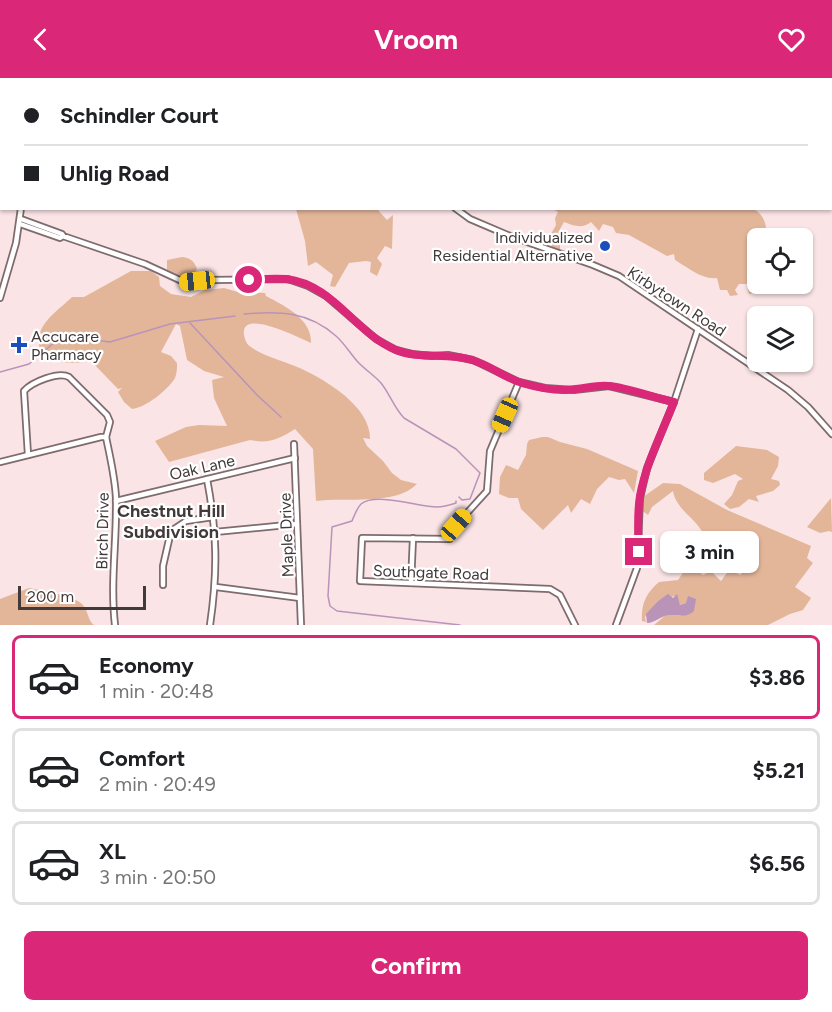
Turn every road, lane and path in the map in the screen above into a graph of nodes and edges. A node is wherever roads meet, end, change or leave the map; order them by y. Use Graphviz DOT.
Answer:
graph roads {
  1 [pos="21,210"];
  2 [pos="458,210"];
  3 [pos="20,222"];
  4 [pos="0,298"];
  5 [pos="698,329"];
  6 [pos="519,382"];
  7 [pos="674,402"];
  8 [pos="832,434"];
  9 [pos="106,437"];
  10 [pos="294,444"];
  11 [pos="28,455"];
  12 [pos="295,458"];
  13 [pos="0,462"];
  14 [pos="207,479"];
  15 [pos="116,501"];
  16 [pos="213,517"];
  17 [pos="297,524"];
  18 [pos="215,532"];
  19 [pos="413,538"];
  20 [pos="411,583"];
  21 [pos="163,585"];
  22 [pos="216,587"];
  23 [pos="300,598"];
  24 [pos="115,625"];
  25 [pos="210,625"];
  26 [pos="301,625"];
  27 [pos="575,625"];
  28 [pos="616,625"];
  1 -- 3 [label="street"];
  2 -- 5 [label="street, Kirbytown Road"];
  3 -- 4 [label="street"];
  3 -- 6 [label="street"];
  5 -- 7 [label="street"];
  5 -- 8 [label="street, Kirbytown Road"];
  6 -- 7 [label="street"];
  6 -- 19 [label="street, Southgate Road"];
  7 -- 28 [label="street"];
  9 -- 11 [label="street"];
  9 -- 11 [label="street, Birch Drive"];
  9 -- 15 [label="street, Birch Drive"];
  10 -- 12 [label="street, Maple Drive"];
  11 -- 13 [label="street"];
  12 -- 14 [label="street, Oak Lane"];
  12 -- 17 [label="street, Maple Drive"];
  14 -- 15 [label="street, Oak Lane"];
  14 -- 16 [label="street"];
  15 -- 24 [label="street, Birch Drive"];
  16 -- 18 [label="street"];
  16 -- 21 [label="street"];
  17 -- 18 [label="street"];
  17 -- 23 [label="street, Maple Drive"];
  18 -- 22 [label="street"];
  19 -- 20 [label="street"];
  19 -- 20 [label="street, Southgate Road"];
  20 -- 27 [label="street, Southgate Road"];
  22 -- 23 [label="street"];
  22 -- 25 [label="street"];
  23 -- 26 [label="street, Maple Drive"];
}
